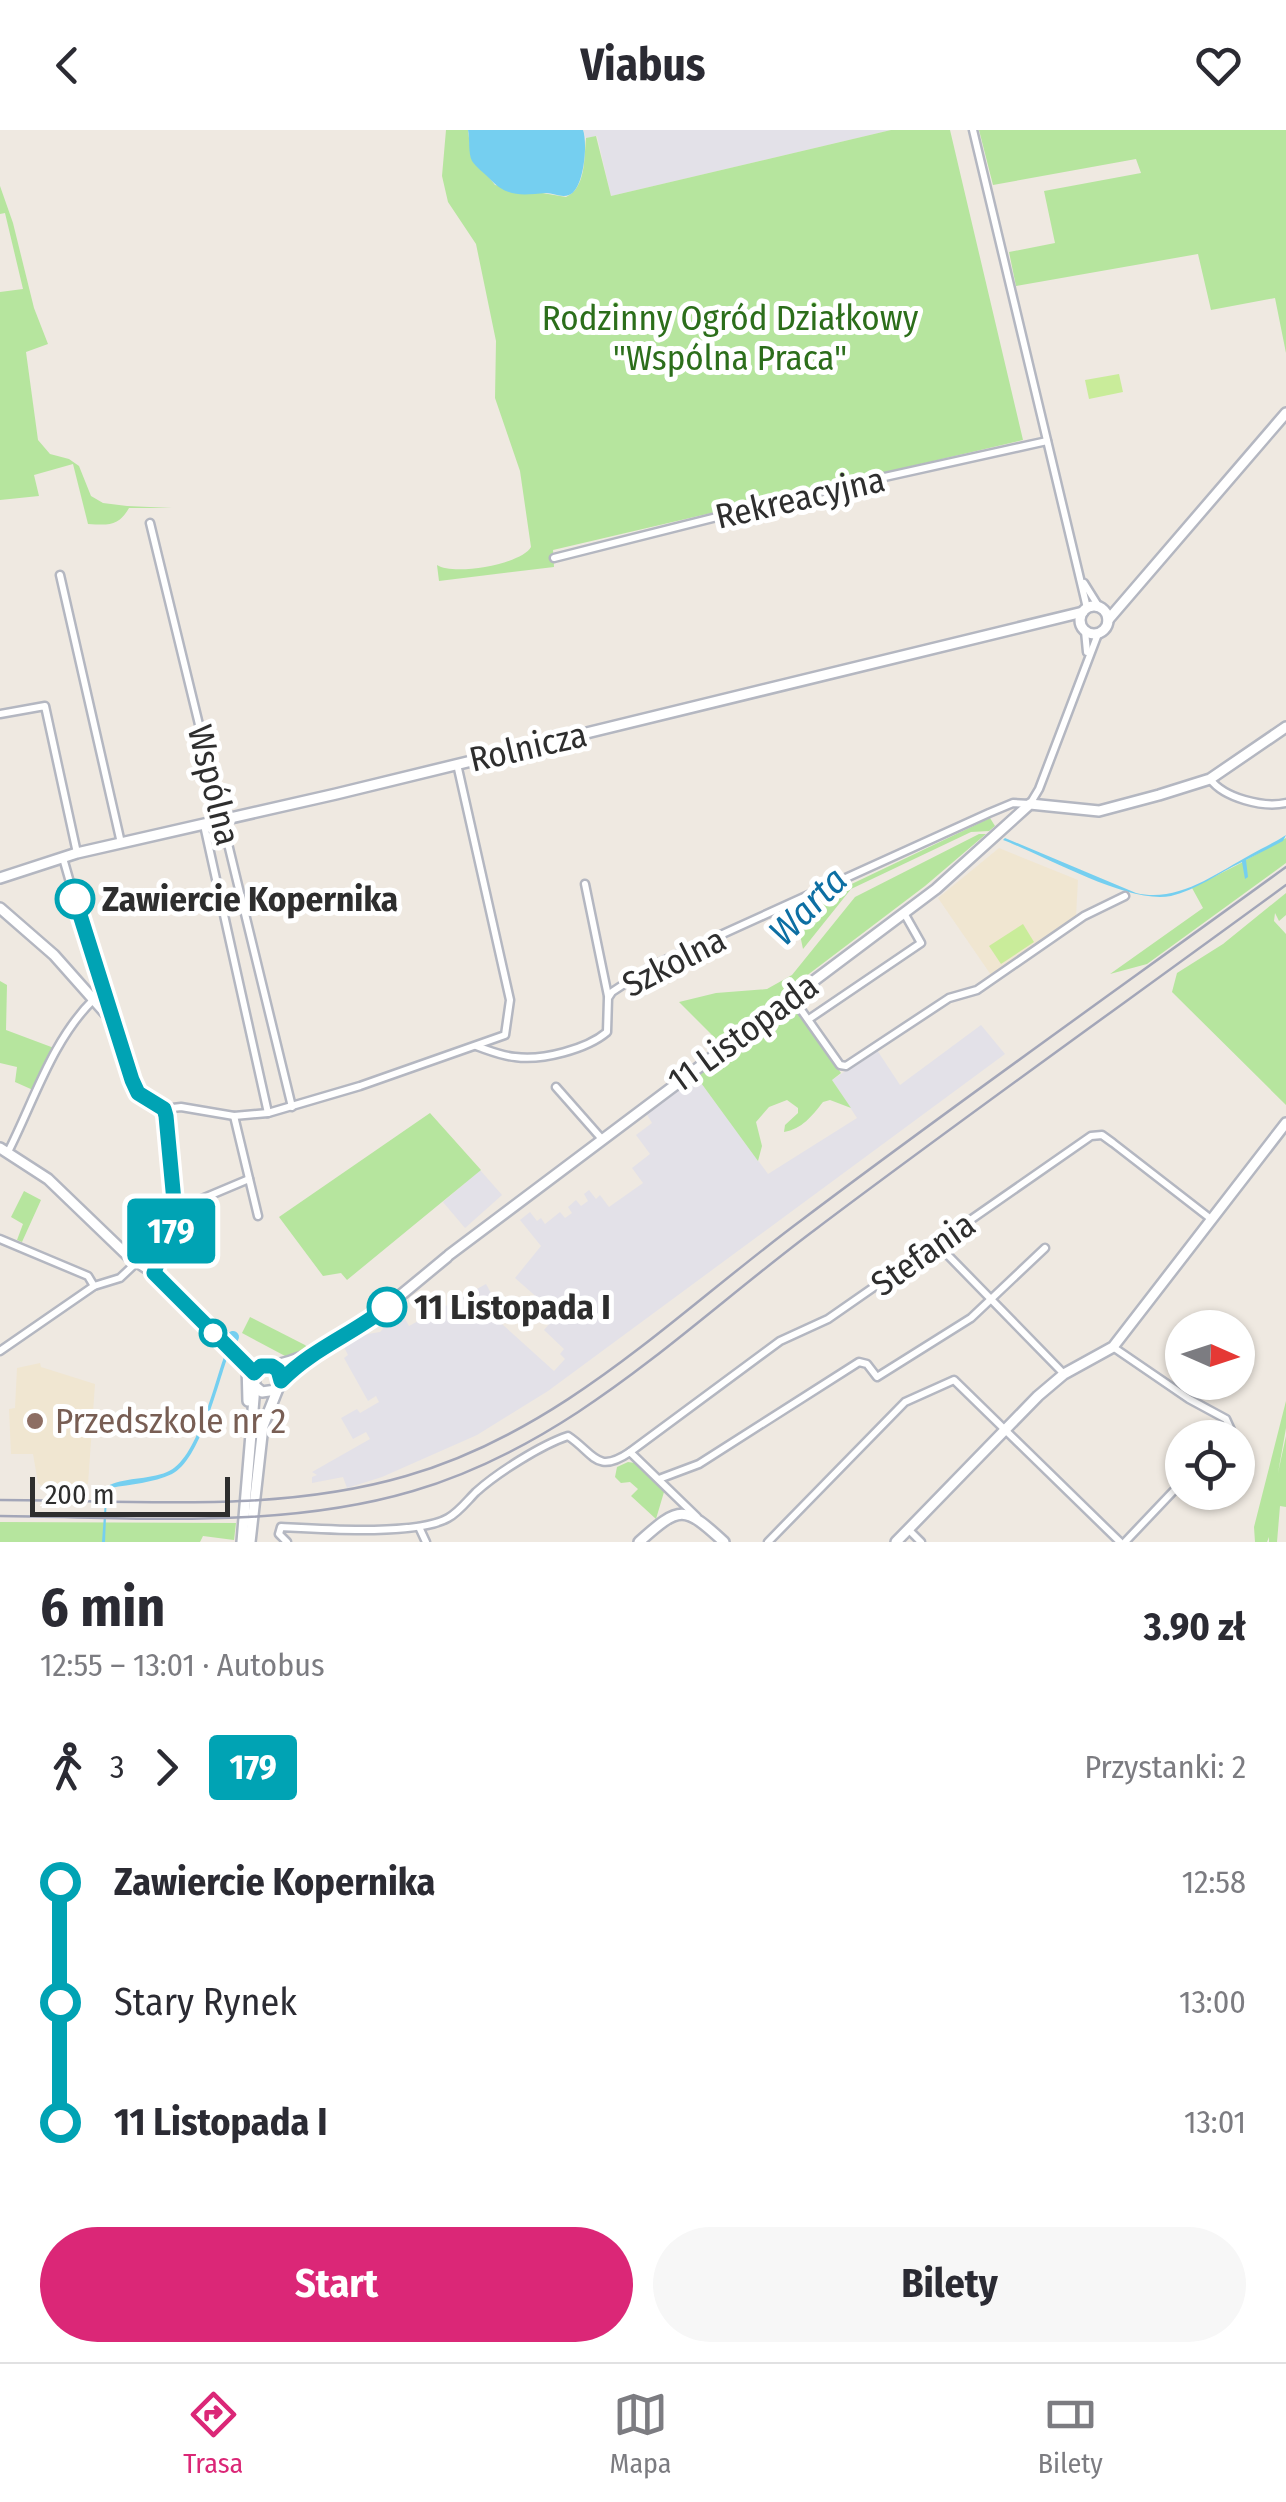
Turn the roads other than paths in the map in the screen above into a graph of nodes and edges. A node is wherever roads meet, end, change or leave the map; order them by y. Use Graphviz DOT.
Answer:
graph roads {
  1 [pos="973,130"];
  2 [pos="1286,413"];
  3 [pos="1047,441"];
  4 [pos="150,523"];
  5 [pos="554,558"];
  6 [pos="60,575"];
  7 [pos="1080,576"];
  8 [pos="1126,598"];
  9 [pos="1101,608"];
  10 [pos="1084,618"];
  11 [pos="1108,620"];
  12 [pos="1098,634"];
  13 [pos="1087,658"];
  14 [pos="0,714"];
  15 [pos="1286,728"];
  16 [pos="456,764"];
  17 [pos="1210,779"];
  18 [pos="1286,803"];
  19 [pos="1030,804"];
  20 [pos="1000,808"];
  21 [pos="223,820"];
  22 [pos="204,825"];
  23 [pos="1005,828"];
  24 [pos="121,843"];
  25 [pos="77,853"];
  26 [pos="63,858"];
  27 [pos="0,878"];
  28 [pos="584,884"];
  29 [pos="1124,896"];
  30 [pos="0,908"];
  31 [pos="904,913"];
  32 [pos="792,997"];
  33 [pos="608,998"];
  34 [pos="94,999"];
  35 [pos="109,1017"];
  36 [pos="809,1019"];
  37 [pos="476,1046"];
  38 [pos="556,1087"];
  39 [pos="292,1106"];
  40 [pos="164,1109"];
  41 [pos="268,1113"];
  42 [pos="234,1116"];
  43 [pos="1286,1122"];
  44 [pos="601,1138"];
  45 [pos="4,1150"];
  46 [pos="249,1179"];
  47 [pos="176,1204"];
  48 [pos="258,1216"];
  49 [pos="1212,1219"];
  50 [pos="0,1238"];
  51 [pos="938,1245"];
  52 [pos="1045,1248"];
  53 [pos="136,1262"];
  54 [pos="154,1273"];
  55 [pos="94,1286"];
  56 [pos="992,1301"];
  57 [pos="1113,1347"];
  58 [pos="0,1352"];
  59 [pos="310,1355"];
  60 [pos="240,1358"];
  61 [pos="269,1365"];
  62 [pos="254,1373"];
  63 [pos="1064,1374"];
  64 [pos="255,1386"];
  65 [pos="278,1386"];
  66 [pos="1226,1420"];
  67 [pos="250,1422"];
  68 [pos="1005,1429"];
  69 [pos="630,1452"];
  70 [pos="254,1453"];
  71 [pos="659,1479"];
  72 [pos="1165,1499"];
  73 [pos="698,1518"];
  74 [pos="419,1527"];
  75 [pos="909,1530"];
  76 [pos="284,1539"];
  77 [pos="242,1542"];
  78 [pos="250,1542"];
  79 [pos="426,1542"];
  80 [pos="640,1542"];
  81 [pos="724,1542"];
  82 [pos="768,1542"];
  83 [pos="896,1542"];
  84 [pos="921,1542"];
  85 [pos="1122,1542"];
  1 -- 3 [label="street"];
  2 -- 8 [label="street"];
  3 -- 5 [label="street, Rekreacyjna"];
  3 -- 7 [label="street"];
  4 -- 21 [label="street, Wspólna"];
  6 -- 24 [label="street"];
  7 -- 9 [label="street"];
  7 -- 10 [label="street"];
  8 -- 9 [label="street"];
  8 -- 11 [label="street"];
  9 -- 10 [label="street"];
  9 -- 11 [label="street"];
  10 -- 12 [label="street"];
  10 -- 13 [label="street"];
  10 -- 16 [label="street, Rolnicza"];
  11 -- 12 [label="street"];
  12 -- 13 [label="street"];
  13 -- 19 [label="street"];
  14 -- 25 [label="street"];
  15 -- 17 [label="street"];
  16 -- 21 [label="street, Rolnicza"];
  16 -- 37 [label="street"];
  17 -- 18 [label="street"];
  17 -- 19 [label="street"];
  19 -- 20 [label="street, Szkolna"];
  19 -- 23 [label="street, 11 Listopada"];
  20 -- 23 [label="street"];
  20 -- 33 [label="street, Szkolna"];
  21 -- 22 [label="street, Rolnicza"];
  21 -- 39 [label="street, Wspólna"];
  22 -- 24 [label="street, Rolnicza"];
  22 -- 41 [label="street"];
  23 -- 31 [label="street, 11 Listopada"];
  24 -- 25 [label="street, Rolnicza"];
  25 -- 26 [label="street, Rolnicza"];
  26 -- 27 [label="street, Rolnicza"];
  26 -- 35 [label="street"];
  28 -- 33 [label="street"];
  29 -- 36 [label="street"];
  30 -- 34 [label="street"];
  31 -- 32 [label="street, 11 Listopada"];
  31 -- 36 [label="street"];
  32 -- 36 [label="street"];
  32 -- 44 [label="street, 11 Listopada"];
  33 -- 37 [label="street, Szkolna"];
  34 -- 35 [label="street"];
  34 -- 45 [label="street"];
  35 -- 40 [label="street"];
  37 -- 39 [label="street"];
  38 -- 44 [label="street"];
  39 -- 41 [label="street"];
  40 -- 42 [label="street"];
  40 -- 47 [label="street"];
  41 -- 42 [label="street"];
  42 -- 46 [label="street"];
  43 -- 49 [label="street"];
  44 -- 59 [label="street, 11 Listopada"];
  45 -- 53 [label="street"];
  46 -- 47 [label="street"];
  46 -- 48 [label="street"];
  47 -- 54 [label="street"];
  49 -- 51 [label="street, Stefania"];
  49 -- 57 [label="street"];
  50 -- 55 [label="street"];
  51 -- 56 [label="street"];
  51 -- 69 [label="street, Stefania"];
  52 -- 56 [label="street"];
  53 -- 54 [label="street"];
  53 -- 55 [label="street"];
  54 -- 60 [label="street"];
  55 -- 58 [label="street"];
  56 -- 63 [label="street"];
  56 -- 71 [label="street"];
  57 -- 63 [label="street"];
  57 -- 66 [label="street"];
  59 -- 61 [label="street, 11 Listopada"];
  59 -- 65 [label="street, 11 Listopada"];
  60 -- 61 [label="street"];
  60 -- 62 [label="street"];
  60 -- 67 [label="street"];
  61 -- 62 [label="street"];
  61 -- 65 [label="street"];
  62 -- 64 [label="street"];
  63 -- 68 [label="street"];
  64 -- 65 [label="street"];
  64 -- 67 [label="street"];
  65 -- 70 [label="street"];
  67 -- 70 [label="street"];
  68 -- 75 [label="street"];
  68 -- 82 [label="street"];
  68 -- 85 [label="street"];
  69 -- 71 [label="street"];
  69 -- 74 [label="street"];
  70 -- 77 [label="street"];
  70 -- 78 [label="street"];
  71 -- 73 [label="street"];
  72 -- 85 [label="street"];
  73 -- 80 [label="street"];
  73 -- 81 [label="street"];
  74 -- 76 [label="street"];
  74 -- 79 [label="street"];
  75 -- 83 [label="street"];
  75 -- 84 [label="street"];
}
